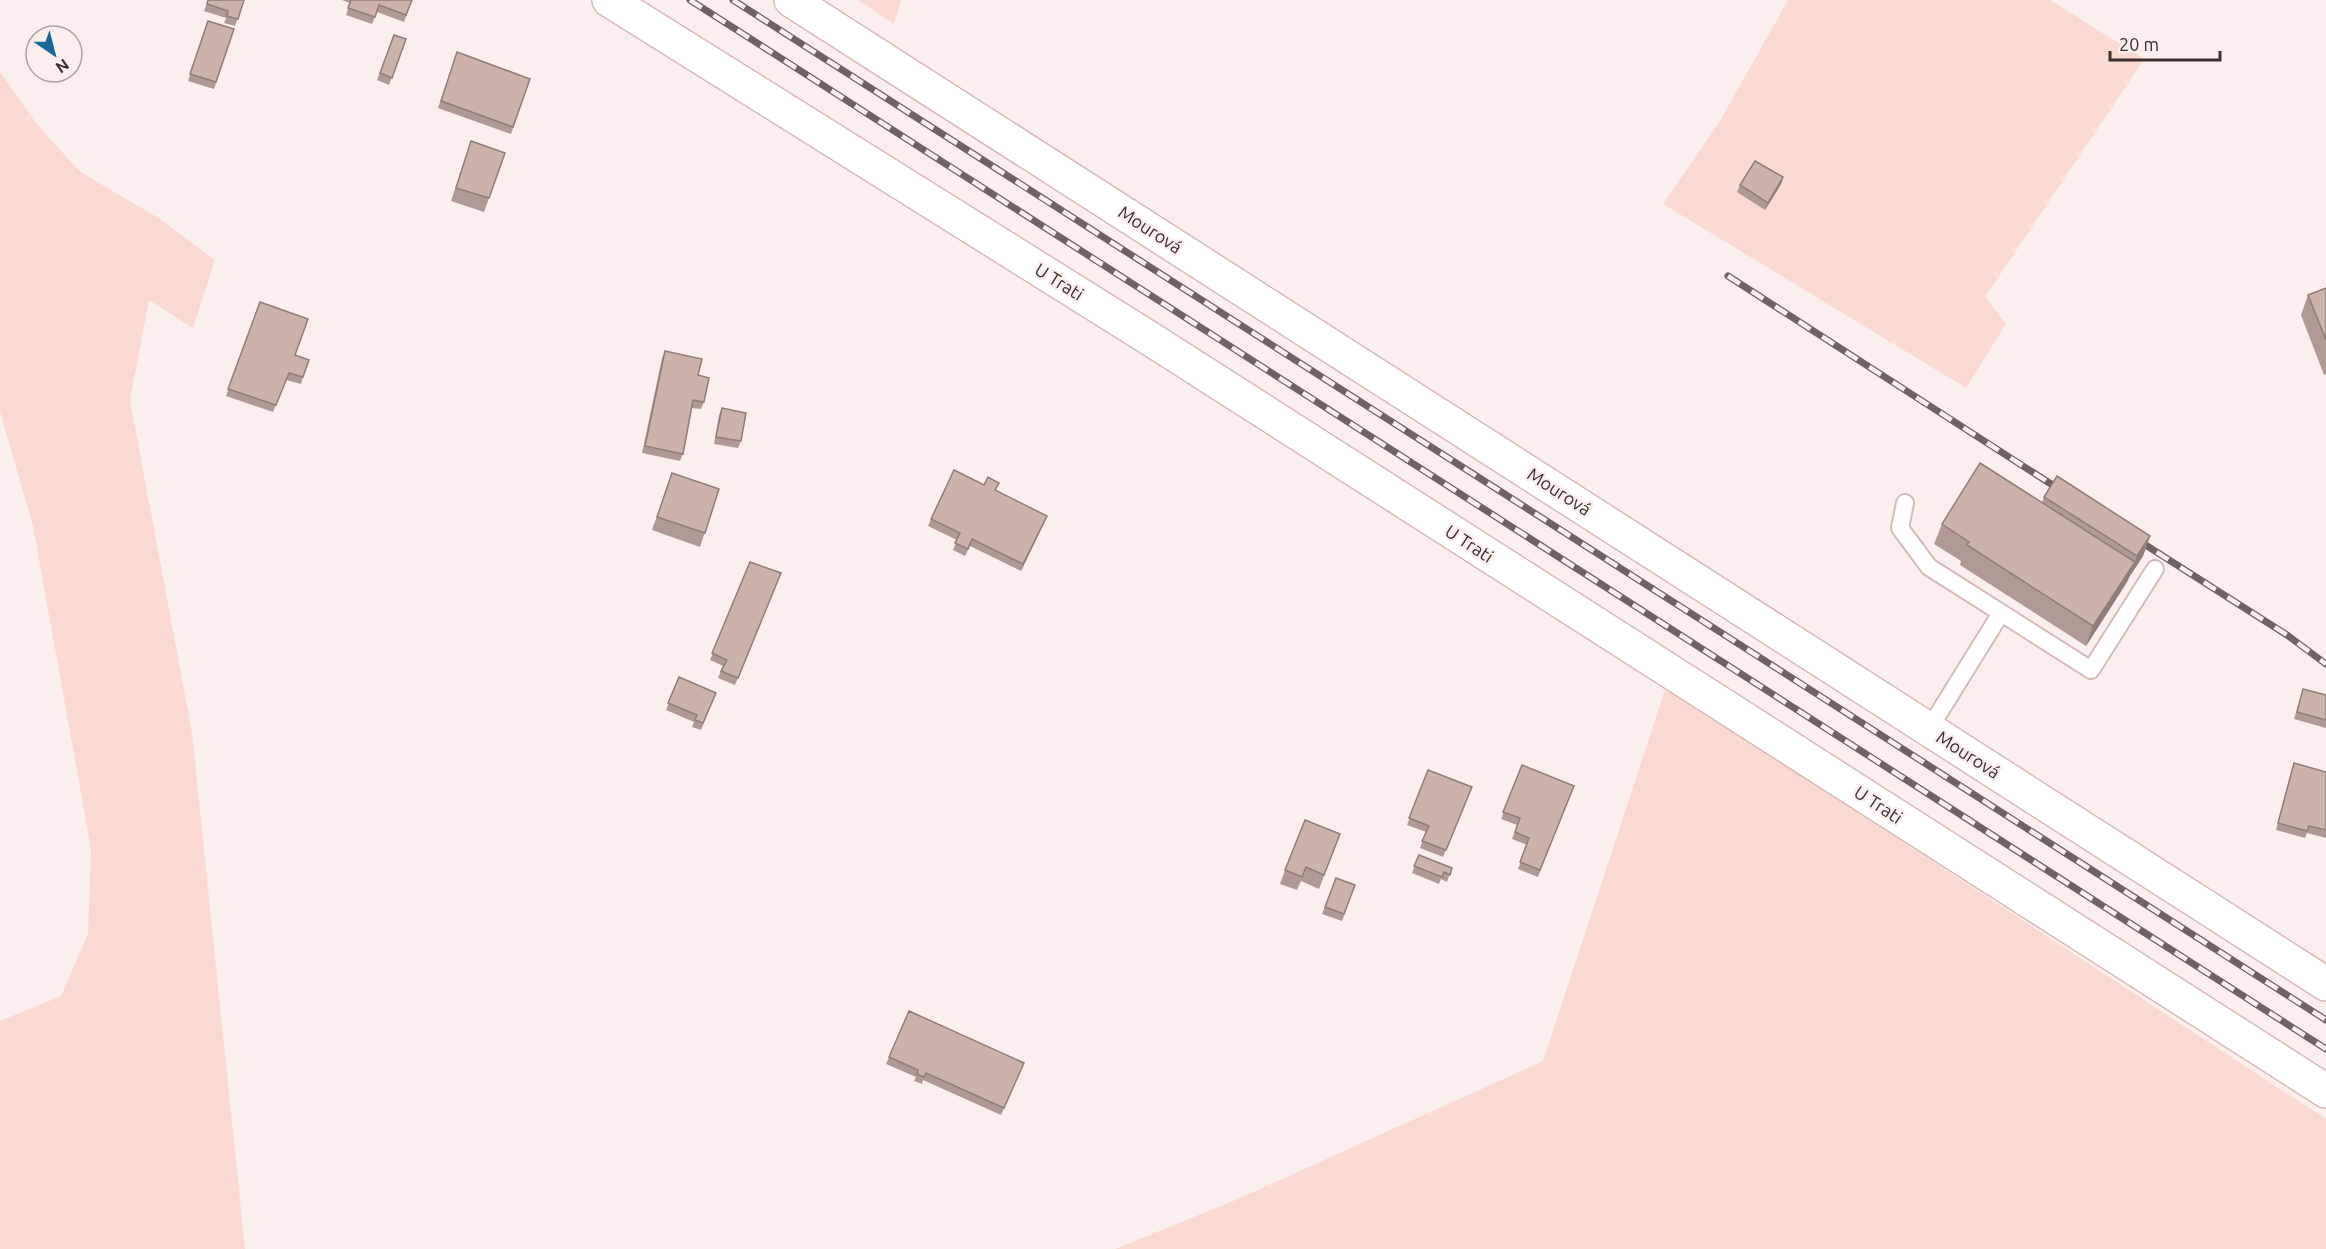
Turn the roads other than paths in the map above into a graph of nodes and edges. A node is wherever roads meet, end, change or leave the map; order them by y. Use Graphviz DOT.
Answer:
graph roads {
  1 [pos="609,0"];
  2 [pos="791,0"];
  3 [pos="1905,503"];
  4 [pos="2155,569"];
  5 [pos="2001,613"];
  6 [pos="1929,729"];
  7 [pos="2326,984"];
  8 [pos="2326,1091"];
  1 -- 8 [label="street, U Trati"];
  2 -- 6 [label="street, Mourová"];
  3 -- 5 [label="lane"];
  4 -- 5 [label="lane"];
  5 -- 6 [label="lane"];
  6 -- 7 [label="street, Mourová"];
}
